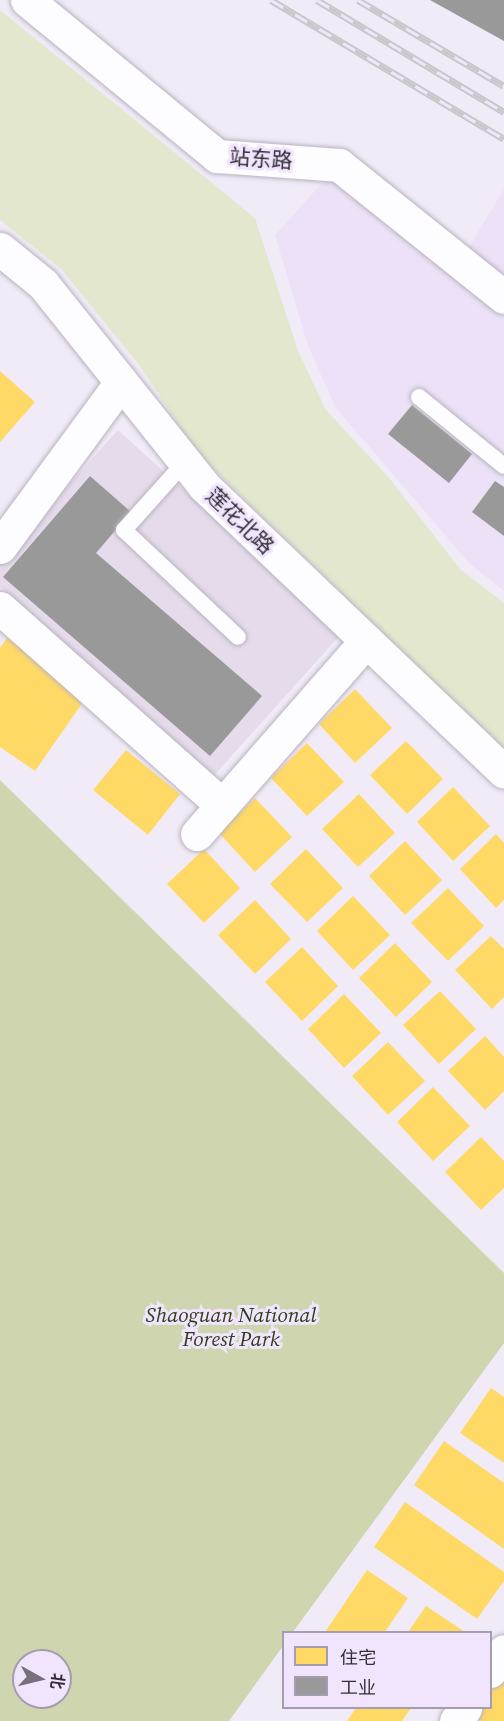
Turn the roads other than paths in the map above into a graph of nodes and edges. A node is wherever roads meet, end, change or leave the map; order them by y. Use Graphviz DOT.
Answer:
graph roads {
  1 [pos="27,0"];
  2 [pos="0,249"];
  3 [pos="504,297"];
  4 [pos="121,382"];
  5 [pos="419,397"];
  6 [pos="184,463"];
  7 [pos="504,466"];
  8 [pos="0,547"];
  9 [pos="0,608"];
  10 [pos="238,637"];
  11 [pos="366,641"];
  12 [pos="504,772"];
  13 [pos="222,805"];
  14 [pos="197,834"];
  15 [pos="504,1652"];
  16 [pos="492,1668"];
  1 -- 3 [label="street, 站东路"];
  2 -- 4 [label="street, 莲花北路"];
  4 -- 6 [label="street, 莲花北路"];
  4 -- 8 [label="street"];
  5 -- 7 [label="lane"];
  6 -- 10 [label="lane"];
  6 -- 11 [label="street, 莲花北路"];
  9 -- 13 [label="street"];
  11 -- 12 [label="street, 莲花北路"];
  11 -- 13 [label="street"];
  13 -- 14 [label="street"];
  15 -- 16 [label="street"];
}
